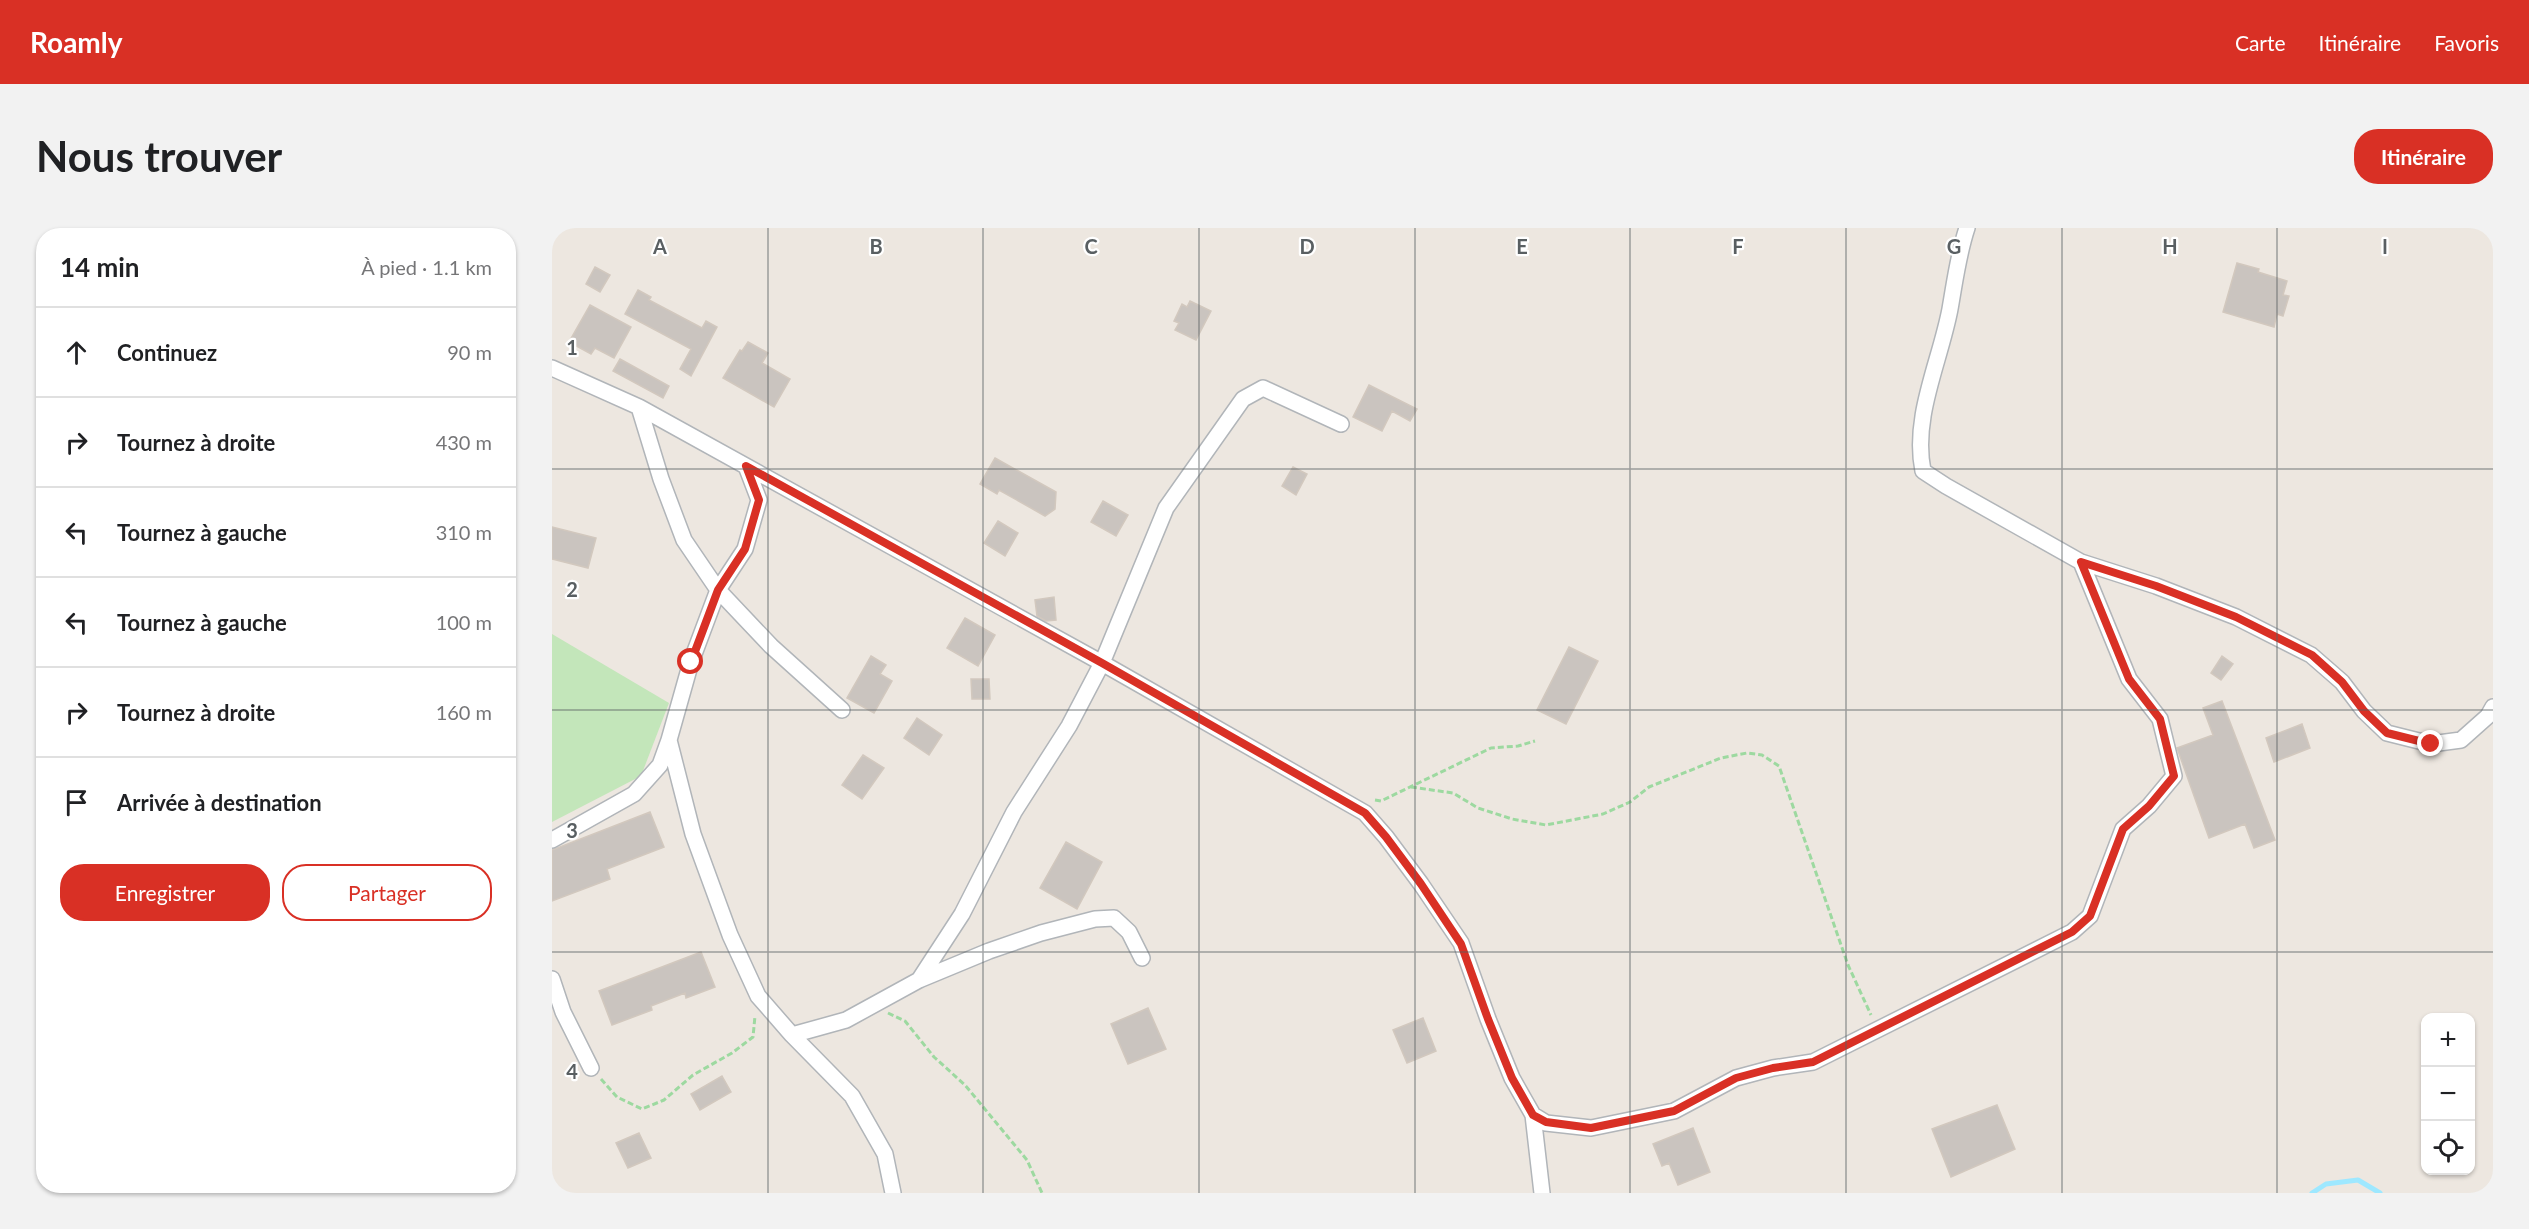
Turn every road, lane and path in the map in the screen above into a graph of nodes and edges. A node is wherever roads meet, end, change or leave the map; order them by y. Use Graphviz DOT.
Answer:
graph roads {
  1 [pos="1967,228"];
  2 [pos="552,368"];
  3 [pos="639,407"];
  4 [pos="1341,424"];
  5 [pos="746,466"];
  6 [pos="2081,562"];
  7 [pos="718,590"];
  8 [pos="1102,663"];
  9 [pos="2493,707"];
  10 [pos="842,710"];
  11 [pos="669,740"];
  12 [pos="1534,741"];
  13 [pos="1411,787"];
  14 [pos="1371,800"];
  15 [pos="552,840"];
  16 [pos="1142,958"];
  17 [pos="552,979"];
  18 [pos="919,980"];
  19 [pos="758,996"];
  20 [pos="873,1005"];
  21 [pos="1883,1028"];
  22 [pos="792,1035"];
  23 [pos="591,1068"];
  24 [pos="1533,1115"];
  25 [pos="893,1193"];
  26 [pos="1042,1193"];
  27 [pos="1542,1193"];
  1 -- 6 [label="street"];
  2 -- 3 [label="street"];
  3 -- 5 [label="street"];
  3 -- 7 [label="street"];
  4 -- 8 [label="street"];
  5 -- 7 [label="street"];
  5 -- 8 [label="street"];
  6 -- 9 [label="street"];
  6 -- 21 [label="street"];
  7 -- 10 [label="street"];
  7 -- 11 [label="street"];
  8 -- 18 [label="street"];
  8 -- 24 [label="street"];
  11 -- 15 [label="street"];
  11 -- 19 [label="street"];
  12 -- 13 [label="path"];
  13 -- 14 [label="path"];
  13 -- 21 [label="path"];
  16 -- 18 [label="street"];
  17 -- 23 [label="street"];
  18 -- 20 [label="street"];
  19 -- 22 [label="street"];
  19 -- 23 [label="path"];
  20 -- 22 [label="street"];
  20 -- 26 [label="path"];
  21 -- 24 [label="street"];
  22 -- 25 [label="street"];
  24 -- 27 [label="street"];
}
